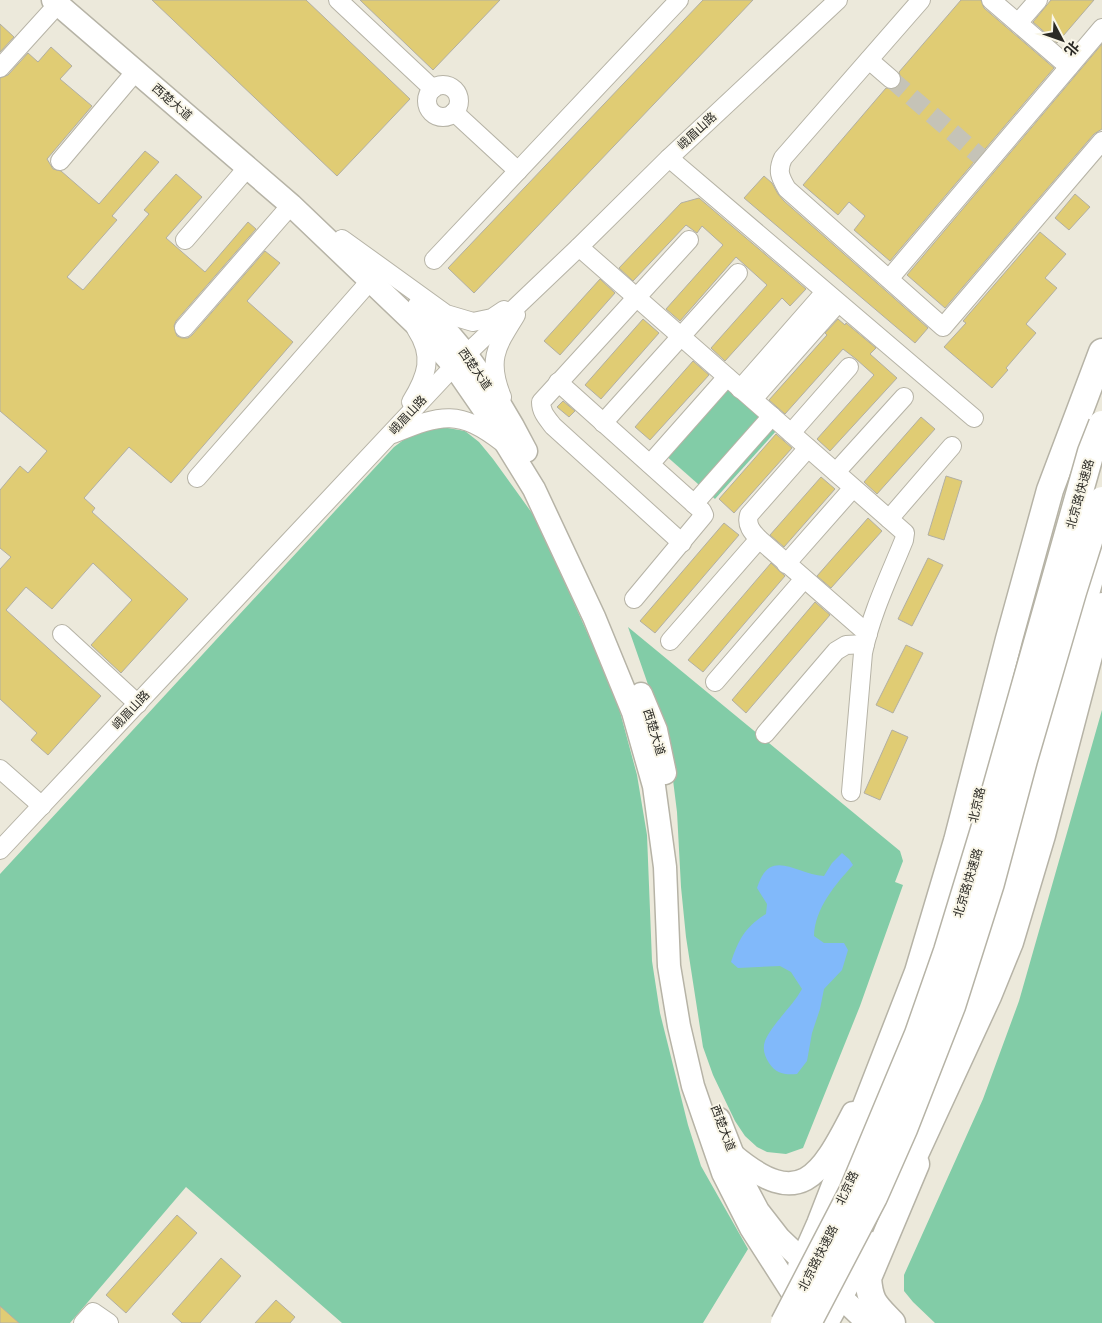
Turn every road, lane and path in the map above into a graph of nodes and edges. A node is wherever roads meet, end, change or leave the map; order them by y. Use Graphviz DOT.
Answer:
graph roads {
  1 [pos="338,0"];
  2 [pos="679,0"];
  3 [pos="838,0"];
  4 [pos="922,0"];
  5 [pos="992,0"];
  6 [pos="1038,0"];
  7 [pos="62,4"];
  8 [pos="1018,23"];
  9 [pos="1102,28"];
  10 [pos="869,60"];
  11 [pos="1069,67"];
  12 [pos="0,68"];
  13 [pos="136,72"];
  14 [pos="891,79"];
  15 [pos="1102,141"];
  16 [pos="668,158"];
  17 [pos="60,162"];
  18 [pos="248,167"];
  19 [pos="518,171"];
  20 [pos="292,205"];
  21 [pos="342,239"];
  22 [pos="185,240"];
  23 [pos="689,240"];
  24 [pos="579,248"];
  25 [pos="434,260"];
  26 [pos="738,274"];
  27 [pos="889,279"];
  28 [pos="370,281"];
  29 [pos="530,294"];
  30 [pos="832,297"];
  31 [pos="636,298"];
  32 [pos="406,315"];
  33 [pos="184,328"];
  34 [pos="681,336"];
  35 [pos="1102,352"];
  36 [pos="460,360"];
  37 [pos="849,367"];
  38 [pos="727,377"];
  39 [pos="558,382"];
  40 [pos="1102,385"];
  41 [pos="747,394"];
  42 [pos="904,396"];
  43 [pos="772,416"];
  44 [pos="974,418"];
  45 [pos="511,422"];
  46 [pos="603,423"];
  47 [pos="1102,424"];
  48 [pos="791,433"];
  49 [pos="388,436"];
  50 [pos="507,446"];
  51 [pos="952,446"];
  52 [pos="808,448"];
  53 [pos="650,464"];
  54 [pos="836,472"];
  55 [pos="197,478"];
  56 [pos="853,488"];
  57 [pos="1102,500"];
  58 [pos="694,504"];
  59 [pos="889,519"];
  60 [pos="759,539"];
  61 [pos="682,543"];
  62 [pos="1102,543"];
  63 [pos="786,564"];
  64 [pos="804,579"];
  65 [pos="634,599"];
  66 [pos="1102,606"];
  67 [pos="62,634"];
  68 [pos="866,639"];
  69 [pos="670,641"];
  70 [pos="715,682"];
  71 [pos="138,704"];
  72 [pos="765,734"];
  73 [pos="0,769"];
  74 [pos="851,792"];
  75 [pos="42,806"];
  76 [pos="0,850"];
  77 [pos="976,1021"];
  78 [pos="891,1039"];
  79 [pos="733,1154"];
  80 [pos="904,1178"];
  81 [pos="805,1264"];
  82 [pos="792,1292"];
  83 [pos="842,1298"];
  84 [pos="83,1323"];
  85 [pos="110,1323"];
  86 [pos="774,1323"];
  87 [pos="784,1323"];
  88 [pos="808,1323"];
  89 [pos="814,1323"];
  90 [pos="826,1323"];
  91 [pos="868,1323"];
  92 [pos="892,1323"];
  1 -- 19 [label="street"];
  2 -- 19 [label="street"];
  3 -- 16 [label="street, 峨眉山路"];
  4 -- 10 [label="street"];
  5 -- 8 [label="street"];
  6 -- 8 [label="street"];
  7 -- 12 [label="street"];
  7 -- 13 [label="main road, 西楚大道"];
  8 -- 11 [label="street"];
  9 -- 11 [label="street"];
  10 -- 14 [label="street"];
  10 -- 27 [label="street"];
  11 -- 27 [label="street"];
  13 -- 17 [label="street"];
  13 -- 18 [label="main road, 西楚大道"];
  15 -- 27 [label="street"];
  16 -- 24 [label="street, 峨眉山路"];
  16 -- 30 [label="street"];
  18 -- 20 [label="main road, 西楚大道"];
  18 -- 22 [label="street"];
  19 -- 25 [label="street"];
  20 -- 21 [label="main road, 西楚大道"];
  20 -- 28 [label="main road, 西楚大道"];
  20 -- 33 [label="street"];
  21 -- 29 [label="street"];
  21 -- 36 [label="main road, 西楚大道"];
  23 -- 31 [label="street"];
  24 -- 29 [label="street, 峨眉山路"];
  24 -- 31 [label="street"];
  26 -- 34 [label="street"];
  28 -- 32 [label="main road, 西楚大道"];
  28 -- 55 [label="street"];
  29 -- 36 [label="street, 峨眉山路"];
  29 -- 45 [label="street"];
  30 -- 41 [label="street"];
  30 -- 44 [label="street"];
  31 -- 34 [label="street"];
  31 -- 39 [label="street"];
  32 -- 36 [label="main road, 西楚大道"];
  32 -- 49 [label="street"];
  34 -- 38 [label="street"];
  34 -- 46 [label="street"];
  35 -- 78 [label="highway"];
  36 -- 45 [label="main road, 西楚大道"];
  36 -- 49 [label="street, 峨眉山路"];
  36 -- 50 [label="main road, 西楚大道"];
  37 -- 48 [label="street"];
  38 -- 41 [label="street"];
  38 -- 53 [label="street"];
  39 -- 46 [label="street"];
  39 -- 61 [label="street"];
  40 -- 81 [label="main road, 北京路"];
  41 -- 43 [label="street"];
  42 -- 54 [label="street"];
  43 -- 48 [label="street"];
  43 -- 58 [label="street"];
  45 -- 79 [label="main road, 西楚大道"];
  46 -- 53 [label="street"];
  47 -- 87 [label="highway, 北京路快速路, bridge"];
  48 -- 52 [label="street"];
  49 -- 50 [label="street"];
  49 -- 71 [label="street, 峨眉山路"];
  50 -- 82 [label="main road, 西楚大道"];
  51 -- 59 [label="street"];
  52 -- 54 [label="street"];
  52 -- 60 [label="street"];
  53 -- 58 [label="street"];
  54 -- 56 [label="street"];
  56 -- 59 [label="street"];
  56 -- 63 [label="street"];
  57 -- 88 [label="highway, 北京路快速路, bridge"];
  58 -- 61 [label="street"];
  59 -- 68 [label="street"];
  60 -- 63 [label="street"];
  60 -- 69 [label="street"];
  61 -- 65 [label="street"];
  62 -- 80 [label="main road"];
  63 -- 64 [label="street"];
  64 -- 68 [label="street"];
  64 -- 70 [label="street"];
  66 -- 77 [label="highway"];
  67 -- 71 [label="street"];
  68 -- 72 [label="street"];
  68 -- 74 [label="street"];
  71 -- 75 [label="street, 峨眉山路"];
  73 -- 75 [label="street"];
  75 -- 76 [label="street, 峨眉山路"];
  77 -- 80 [label="highway"];
  77 -- 92 [label="highway"];
  78 -- 79 [label="main road"];
  78 -- 81 [label="highway"];
  79 -- 81 [label="main road, 西楚大道"];
  80 -- 83 [label="main road"];
  81 -- 82 [label="highway"];
  81 -- 83 [label="main road, 西楚大道"];
  82 -- 86 [label="main road"];
  82 -- 89 [label="highway, 西楚大道"];
  83 -- 90 [label="main road"];
  83 -- 91 [label="main road, 西楚大道"];
  84 -- 85 [label="street"];
}
